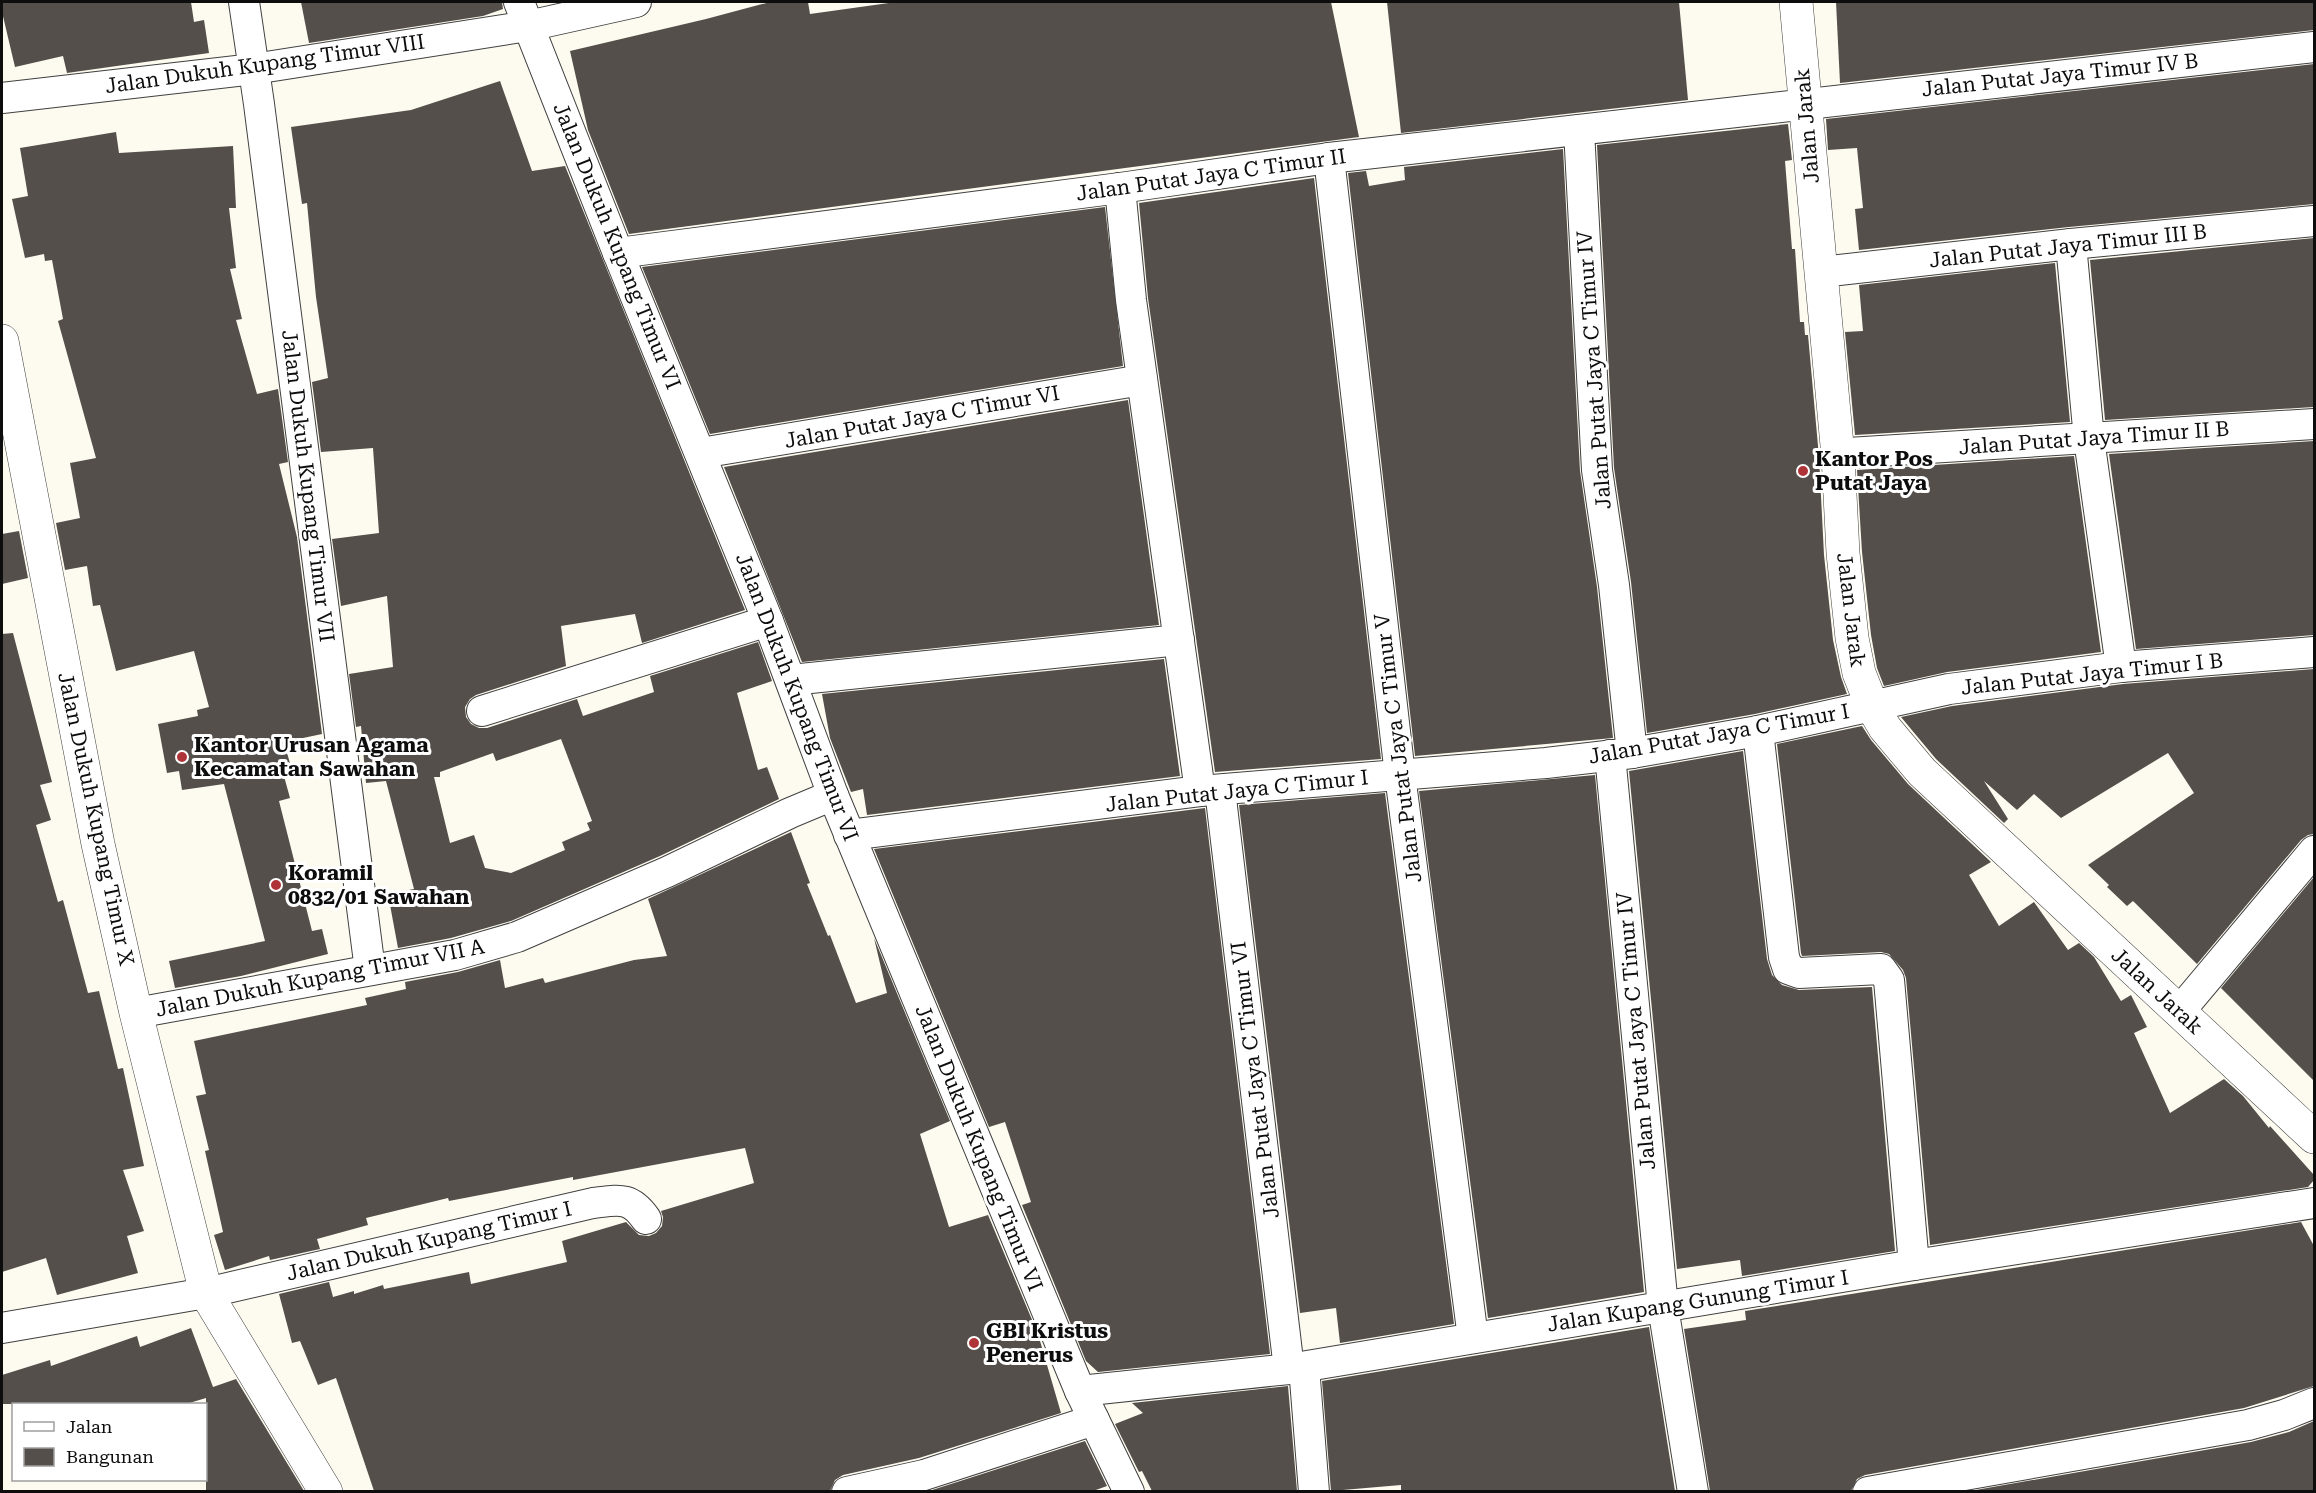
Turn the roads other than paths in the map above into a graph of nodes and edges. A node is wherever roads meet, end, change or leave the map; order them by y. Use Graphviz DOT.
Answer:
graph roads {
  1 [pos="244,2"];
  2 [pos="636,2"];
  3 [pos="1796,2"];
  4 [pos="523,14"];
  5 [pos="2314,47"];
  6 [pos="254,69"];
  7 [pos="2,98"];
  8 [pos="1805,104"];
  9 [pos="1579,130"];
  10 [pos="1329,158"];
  11 [pos="1120,188"];
  12 [pos="2314,221"];
  13 [pos="2071,244"];
  14 [pos="618,253"];
  15 [pos="1821,272"];
  16 [pos="2,341"];
  17 [pos="1142,380"];
  18 [pos="2314,424"];
  19 [pos="2089,439"];
  20 [pos="701,453"];
  21 [pos="1838,456"];
  22 [pos="768,621"];
  23 [pos="1179,640"];
  24 [pos="2314,652"];
  25 [pos="2121,667"];
  26 [pos="791,680"];
  27 [pos="1872,706"];
  28 [pos="482,711"];
  29 [pos="1758,731"];
  30 [pos="1621,754"];
  31 [pos="1400,775"];
  32 [pos="1210,791"];
  33 [pos="833,795"];
  34 [pos="849,835"];
  35 [pos="2314,851"];
  36 [pos="370,970"];
  37 [pos="2179,1012"];
  38 [pos="136,1013"];
  39 [pos="2314,1137"];
  40 [pos="2314,1203"];
  41 [pos="646,1219"];
  42 [pos="1914,1265"];
  43 [pos="206,1293"];
  44 [pos="1663,1307"];
  45 [pos="2,1328"];
  46 [pos="1473,1338"];
  47 [pos="1296,1368"];
  48 [pos="1080,1391"];
  49 [pos="2314,1403"];
  50 [pos="1094,1420"];
  51 [pos="326,1491"];
  52 [pos="850,1491"];
  53 [pos="1129,1491"];
  54 [pos="1314,1491"];
  55 [pos="1693,1491"];
  56 [pos="1868,1491"];
  1 -- 6 [label="street, Jalan Dukuh Kupang Timur VII"];
  2 -- 4 [label="street, Jalan Dukuh Kupang Timur VIII"];
  3 -- 8 [label="street, Jalan Jarak"];
  4 -- 6 [label="street, Jalan Dukuh Kupang Timur VIII"];
  4 -- 14 [label="street, Jalan Dukuh Kupang Timur VI"];
  5 -- 8 [label="street, Jalan Putat Jaya Timur IV B"];
  6 -- 7 [label="street, Jalan Dukuh Kupang Timur VIII"];
  6 -- 36 [label="street, Jalan Dukuh Kupang Timur VII"];
  8 -- 9 [label="street, Jalan Putat Jaya C Timur II"];
  8 -- 15 [label="street, Jalan Jarak"];
  9 -- 10 [label="street, Jalan Putat Jaya C Timur II"];
  9 -- 30 [label="street, Jalan Putat Jaya C Timur IV"];
  10 -- 11 [label="street, Jalan Putat Jaya C Timur II"];
  10 -- 31 [label="street, Jalan Putat Jaya C Timur V"];
  11 -- 14 [label="street, Jalan Putat Jaya C Timur II"];
  11 -- 17 [label="street, Jalan Putat Jaya C Timur VI"];
  12 -- 13 [label="street, Jalan Putat Jaya Timur III B"];
  13 -- 15 [label="street, Jalan Putat Jaya Timur III B"];
  13 -- 19 [label="street"];
  14 -- 20 [label="street, Jalan Dukuh Kupang Timur VI"];
  15 -- 21 [label="street, Jalan Jarak"];
  16 -- 38 [label="street, Jalan Dukuh Kupang Timur X"];
  17 -- 20 [label="street, Jalan Putat Jaya C Timur VI"];
  17 -- 23 [label="street, Jalan Putat Jaya C Timur VI"];
  18 -- 19 [label="street, Jalan Putat Jaya Timur II B"];
  19 -- 21 [label="street, Jalan Putat Jaya Timur II B"];
  19 -- 25 [label="street"];
  20 -- 22 [label="street, Jalan Dukuh Kupang Timur VI"];
  21 -- 27 [label="street, Jalan Jarak"];
  22 -- 26 [label="street, Jalan Dukuh Kupang Timur VI"];
  22 -- 28 [label="street"];
  23 -- 26 [label="street"];
  23 -- 32 [label="street, Jalan Putat Jaya C Timur VI"];
  24 -- 25 [label="street, Jalan Putat Jaya Timur I B"];
  25 -- 27 [label="street, Jalan Putat Jaya Timur I B"];
  26 -- 33 [label="street, Jalan Dukuh Kupang Timur VI"];
  27 -- 29 [label="street, Jalan Putat Jaya C Timur I"];
  27 -- 37 [label="street, Jalan Jarak"];
  29 -- 30 [label="street, Jalan Putat Jaya C Timur I"];
  29 -- 42 [label="street"];
  30 -- 31 [label="street, Jalan Putat Jaya C Timur I"];
  30 -- 44 [label="street, Jalan Putat Jaya C Timur IV"];
  31 -- 32 [label="street, Jalan Putat Jaya C Timur I"];
  31 -- 46 [label="street, Jalan Putat Jaya C Timur V"];
  32 -- 34 [label="street, Jalan Putat Jaya C Timur I"];
  32 -- 47 [label="street, Jalan Putat Jaya C Timur VI"];
  33 -- 34 [label="street, Jalan Dukuh Kupang Timur VI"];
  33 -- 36 [label="street, Jalan Dukuh Kupang Timur VII A"];
  34 -- 48 [label="street, Jalan Dukuh Kupang Timur VI"];
  35 -- 37 [label="street"];
  36 -- 38 [label="street, Jalan Dukuh Kupang Timur VII A"];
  37 -- 39 [label="street, Jalan Jarak"];
  38 -- 43 [label="street, Jalan Dukuh Kupang Timur X"];
  40 -- 42 [label="street, Jalan Kupang Gunung Timur I"];
  41 -- 43 [label="street, Jalan Dukuh Kupang Timur I"];
  42 -- 44 [label="street, Jalan Kupang Gunung Timur I"];
  43 -- 45 [label="street, Jalan Dukuh Kupang Timur I"];
  43 -- 51 [label="street, Jalan Dukuh Kupang Timur X"];
  44 -- 46 [label="street, Jalan Kupang Gunung Timur I"];
  44 -- 55 [label="street, Jalan Putat Jaya C Timur IV"];
  46 -- 47 [label="street, Jalan Kupang Gunung Timur I"];
  47 -- 48 [label="street, Jalan Kupang Gunung Timur I"];
  47 -- 54 [label="street, Jalan Putat Jaya C Timur VI"];
  48 -- 50 [label="street, Jalan Dukuh Kupang Timur VI"];
  49 -- 56 [label="street"];
  50 -- 52 [label="street"];
  50 -- 53 [label="street, Jalan Dukuh Kupang Timur VI"];
}
